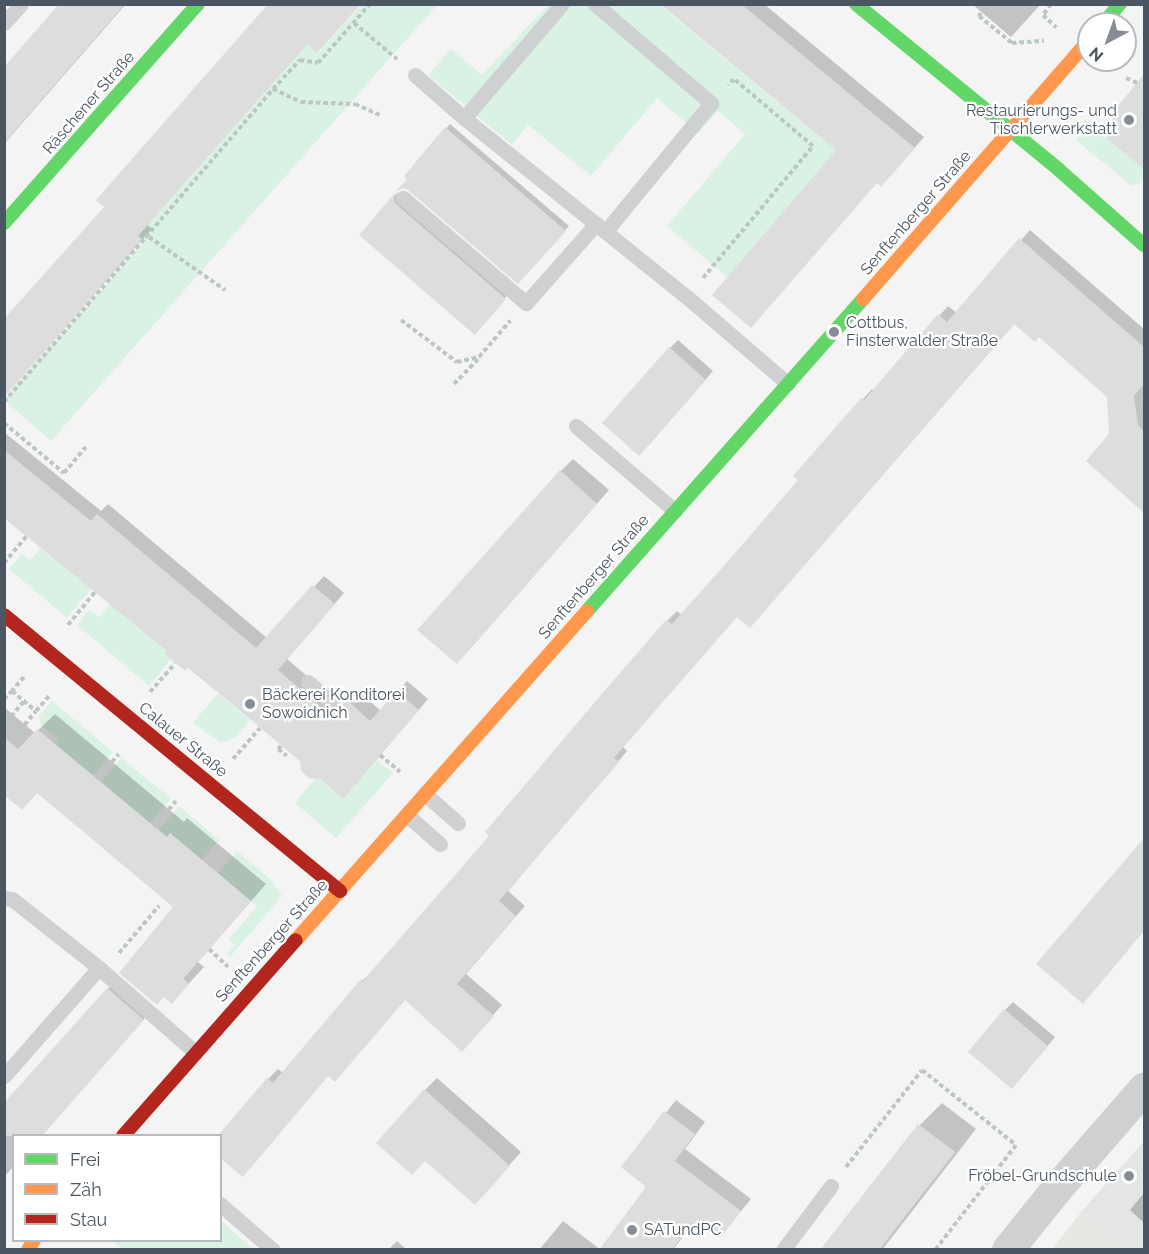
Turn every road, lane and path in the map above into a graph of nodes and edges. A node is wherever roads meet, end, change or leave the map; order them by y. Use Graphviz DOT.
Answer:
graph roads {
  1 [pos="21,4"];
  2 [pos="198,4"];
  3 [pos="370,4"];
  4 [pos="561,4"];
  5 [pos="595,4"];
  6 [pos="856,4"];
  7 [pos="1051,4"];
  8 [pos="981,13"];
  9 [pos="354,22"];
  10 [pos="4,23"];
  11 [pos="1057,27"];
  12 [pos="1045,41"];
  13 [pos="1077,54"];
  14 [pos="415,75"];
  15 [pos="1126,78"];
  16 [pos="1137,83"];
  17 [pos="273,89"];
  18 [pos="711,103"];
  19 [pos="380,115"];
  20 [pos="464,118"];
  21 [pos="1009,131"];
  22 [pos="403,198"];
  23 [pos="4,223"];
  24 [pos="601,227"];
  25 [pos="149,237"];
  26 [pos="1144,245"];
  27 [pos="225,290"];
  28 [pos="687,297"];
  29 [pos="526,303"];
  30 [pos="401,320"];
  31 [pos="479,357"];
  32 [pos="454,384"];
  33 [pos="788,384"];
  34 [pos="4,402"];
  35 [pos="4,423"];
  36 [pos="576,426"];
  37 [pos="86,447"];
  38 [pos="675,511"];
  39 [pos="27,536"];
  40 [pos="4,563"];
  41 [pos="95,592"];
  42 [pos="4,615"];
  43 [pos="65,628"];
  44 [pos="175,663"];
  45 [pos="29,672"];
  46 [pos="308,682"];
  47 [pos="153,689"];
  48 [pos="12,691"];
  49 [pos="53,691"];
  50 [pos="4,699"];
  51 [pos="24,701"];
  52 [pos="332,703"];
  53 [pos="36,711"];
  54 [pos="5,721"];
  55 [pos="260,728"];
  56 [pos="18,732"];
  57 [pos="10,742"];
  58 [pos="281,746"];
  59 [pos="123,749"];
  60 [pos="380,755"];
  61 [pos="287,756"];
  62 [pos="229,764"];
  63 [pos="400,773"];
  64 [pos="97,779"];
  65 [pos="425,794"];
  66 [pos="180,796"];
  67 [pos="407,815"];
  68 [pos="458,823"];
  69 [pos="154,827"];
  70 [pos="440,844"];
  71 [pos="340,891"];
  72 [pos="4,898"];
  73 [pos="159,906"];
  74 [pos="209,949"];
  75 [pos="106,965"];
  76 [pos="229,967"];
  77 [pos="195,1052"];
  78 [pos="4,1076"];
  79 [pos="1144,1089"];
  80 [pos="130,1133"];
  81 [pos="831,1186"];
  82 [pos="222,1206"];
  83 [pos="273,1250"];
  84 [pos="783,1250"];
  85 [pos="935,1250"];
  86 [pos="1008,1250"];
  1 -- 10 [label="lane"];
  2 -- 23 [label="street, Räschener Straße"];
  3 -- 9 [label="path"];
  4 -- 20 [label="lane"];
  5 -- 18 [label="lane"];
  6 -- 21 [label="street"];
  7 -- 11 [label="path"];
  8 -- 12 [label="path"];
  9 -- 14 [label="path"];
  9 -- 17 [label="path"];
  13 -- 21 [label="street, Senftenberger Straße"];
  14 -- 20 [label="lane"];
  15 -- 16 [label="path"];
  17 -- 19 [label="path"];
  17 -- 25 [label="path"];
  18 -- 24 [label="lane"];
  18 -- 28 [label="path"];
  20 -- 24 [label="lane"];
  21 -- 26 [label="street"];
  21 -- 33 [label="street, Senftenberger Straße"];
  22 -- 29 [label="lane"];
  24 -- 28 [label="lane"];
  24 -- 29 [label="lane"];
  25 -- 27 [label="path"];
  25 -- 34 [label="path"];
  28 -- 33 [label="lane"];
  29 -- 31 [label="path"];
  30 -- 31 [label="path"];
  31 -- 32 [label="path"];
  33 -- 38 [label="street, Senftenberger Straße"];
  35 -- 37 [label="path"];
  36 -- 38 [label="lane"];
  38 -- 65 [label="street, Senftenberger Straße"];
  39 -- 40 [label="path"];
  41 -- 43 [label="path"];
  42 -- 71 [label="street, Calauer Straße"];
  44 -- 47 [label="path"];
  45 -- 48 [label="path"];
  46 -- 52 [label="lane"];
  48 -- 50 [label="path"];
  48 -- 51 [label="path"];
  49 -- 53 [label="path"];
  51 -- 53 [label="path"];
  51 -- 54 [label="path"];
  53 -- 56 [label="path"];
  54 -- 56 [label="path"];
  55 -- 62 [label="path"];
  56 -- 57 [label="path"];
  58 -- 61 [label="path"];
  59 -- 64 [label="path"];
  60 -- 63 [label="path"];
  65 -- 67 [label="street, Senftenberger Straße"];
  65 -- 68 [label="lane"];
  66 -- 69 [label="path"];
  67 -- 70 [label="lane"];
  67 -- 71 [label="street, Senftenberger Straße"];
  71 -- 77 [label="street, Senftenberger Straße"];
  72 -- 75 [label="lane"];
  73 -- 75 [label="path"];
  74 -- 76 [label="path"];
  75 -- 77 [label="lane"];
  75 -- 78 [label="lane"];
  77 -- 80 [label="street, Senftenberger Straße"];
  79 -- 86 [label="street"];
  81 -- 84 [label="lane"];
  81 -- 85 [label="path"];
  82 -- 83 [label="lane"];
}
